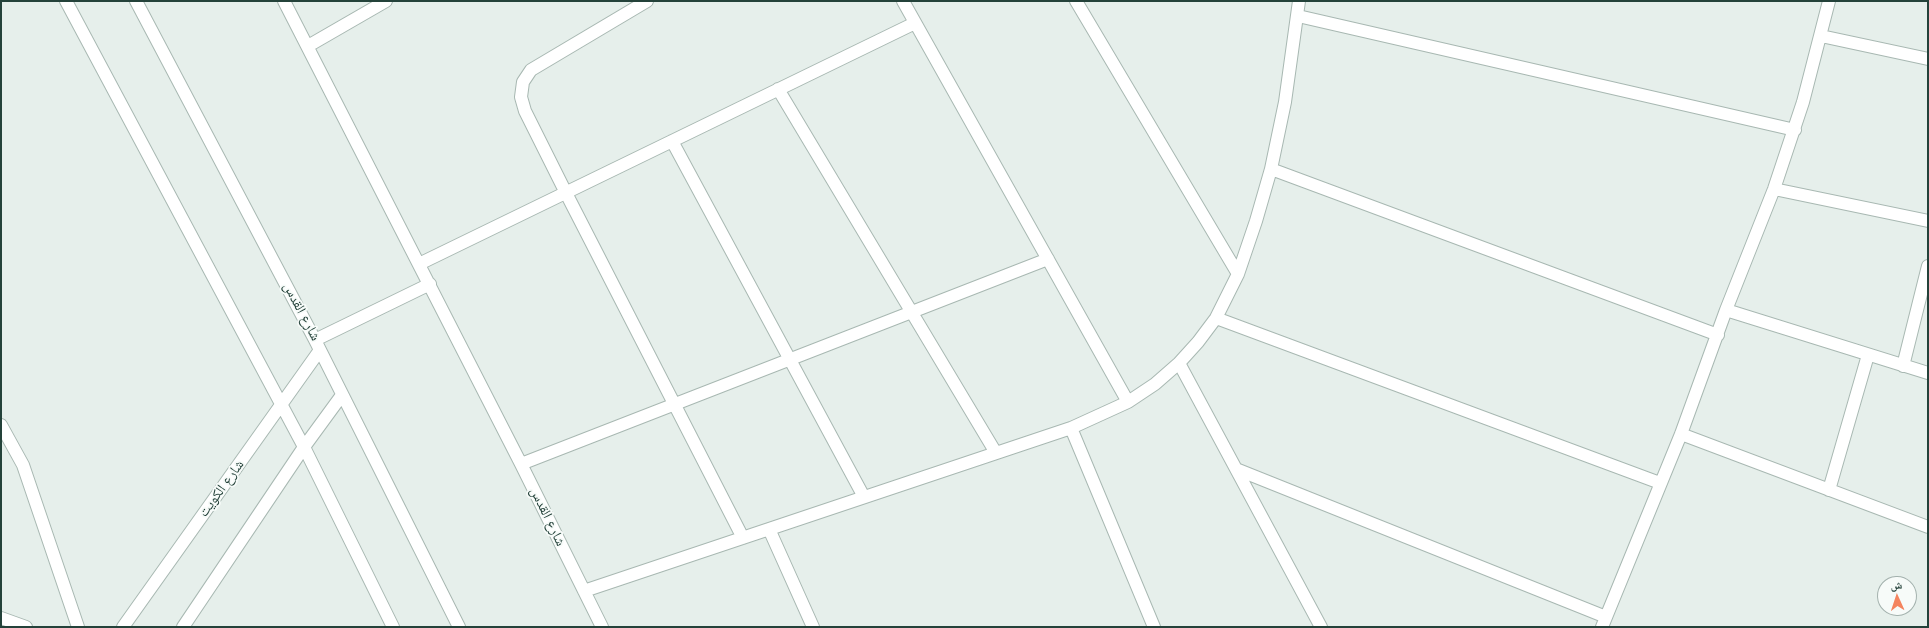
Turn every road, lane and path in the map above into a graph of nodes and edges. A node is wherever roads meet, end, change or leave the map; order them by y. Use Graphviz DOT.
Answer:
graph roads {
  1 [pos="66,1"];
  2 [pos="136,1"];
  3 [pos="284,1"];
  4 [pos="386,1"];
  5 [pos="647,1"];
  6 [pos="903,1"];
  7 [pos="1076,1"];
  8 [pos="1299,1"];
  9 [pos="1829,1"];
  10 [pos="1298,16"];
  11 [pos="915,23"];
  12 [pos="1821,36"];
  13 [pos="308,46"];
  14 [pos="1928,59"];
  15 [pos="778,90"];
  16 [pos="1795,130"];
  17 [pos="672,141"];
  18 [pos="1271,169"];
  19 [pos="1774,189"];
  20 [pos="566,193"];
  21 [pos="1928,221"];
  22 [pos="1048,259"];
  23 [pos="420,264"];
  24 [pos="1928,266"];
  25 [pos="1238,274"];
  26 [pos="430,284"];
  27 [pos="1726,310"];
  28 [pos="912,313"];
  29 [pos="1216,318"];
  30 [pos="1718,336"];
  31 [pos="318,345"];
  32 [pos="1868,355"];
  33 [pos="790,359"];
  34 [pos="1179,363"];
  35 [pos="1903,366"];
  36 [pos="1928,373"];
  37 [pos="342,395"];
  38 [pos="1128,402"];
  39 [pos="675,404"];
  40 [pos="282,405"];
  41 [pos="1,425"];
  42 [pos="1070,428"];
  43 [pos="1681,434"];
  44 [pos="304,447"];
  45 [pos="996,453"];
  46 [pos="521,464"];
  47 [pos="1236,469"];
  48 [pos="1660,483"];
  49 [pos="1829,490"];
  50 [pos="864,497"];
  51 [pos="1928,527"];
  52 [pos="769,529"];
  53 [pos="743,538"];
  54 [pos="584,591"];
  55 [pos="1,618"];
  56 [pos="1604,622"];
  57 [pos="26,627"];
  58 [pos="78,627"];
  59 [pos="123,627"];
  60 [pos="183,627"];
  61 [pos="393,627"];
  62 [pos="459,627"];
  63 [pos="602,627"];
  64 [pos="813,627"];
  65 [pos="1154,627"];
  66 [pos="1321,627"];
  1 -- 40 [label="street"];
  2 -- 31 [label="street, شارع القدس"];
  3 -- 13 [label="street, شارع القدس"];
  4 -- 13 [label="street"];
  5 -- 20 [label="street"];
  6 -- 11 [label="street"];
  7 -- 25 [label="street"];
  8 -- 10 [label="street"];
  9 -- 12 [label="street"];
  10 -- 16 [label="street"];
  10 -- 18 [label="street"];
  11 -- 15 [label="street"];
  11 -- 22 [label="street"];
  12 -- 14 [label="street"];
  12 -- 16 [label="street"];
  13 -- 23 [label="street, شارع القدس"];
  15 -- 17 [label="street"];
  15 -- 28 [label="street"];
  16 -- 19 [label="street"];
  17 -- 20 [label="street"];
  17 -- 33 [label="street"];
  18 -- 25 [label="street"];
  18 -- 30 [label="street"];
  19 -- 21 [label="street"];
  19 -- 27 [label="street"];
  20 -- 23 [label="street"];
  20 -- 39 [label="street"];
  22 -- 28 [label="street"];
  22 -- 38 [label="street"];
  23 -- 26 [label="street, شارع القدس"];
  24 -- 35 [label="street"];
  25 -- 29 [label="street"];
  26 -- 31 [label="street"];
  26 -- 46 [label="street, شارع القدس"];
  27 -- 30 [label="street"];
  27 -- 32 [label="street"];
  28 -- 33 [label="street"];
  28 -- 45 [label="street"];
  29 -- 34 [label="street"];
  29 -- 48 [label="street"];
  30 -- 43 [label="street"];
  31 -- 37 [label="street, شارع القدس"];
  31 -- 40 [label="street, شارع الكويت"];
  32 -- 35 [label="street"];
  32 -- 49 [label="street"];
  33 -- 39 [label="street"];
  33 -- 50 [label="street"];
  34 -- 38 [label="street"];
  34 -- 47 [label="street"];
  35 -- 36 [label="street"];
  37 -- 44 [label="street"];
  37 -- 62 [label="street, شارع القدس"];
  38 -- 42 [label="street"];
  39 -- 46 [label="street"];
  39 -- 53 [label="street"];
  40 -- 44 [label="street"];
  40 -- 59 [label="street, شارع الكويت"];
  41 -- 58 [label="street"];
  42 -- 45 [label="street"];
  42 -- 65 [label="street"];
  43 -- 48 [label="street"];
  43 -- 49 [label="street"];
  44 -- 60 [label="street"];
  44 -- 61 [label="street"];
  45 -- 50 [label="street"];
  46 -- 54 [label="street, شارع القدس"];
  47 -- 56 [label="street"];
  47 -- 66 [label="street"];
  48 -- 56 [label="street"];
  49 -- 51 [label="street"];
  50 -- 52 [label="street"];
  52 -- 53 [label="street"];
  52 -- 64 [label="street"];
  53 -- 54 [label="street"];
  54 -- 63 [label="street, شارع القدس"];
  55 -- 57 [label="street"];
}
